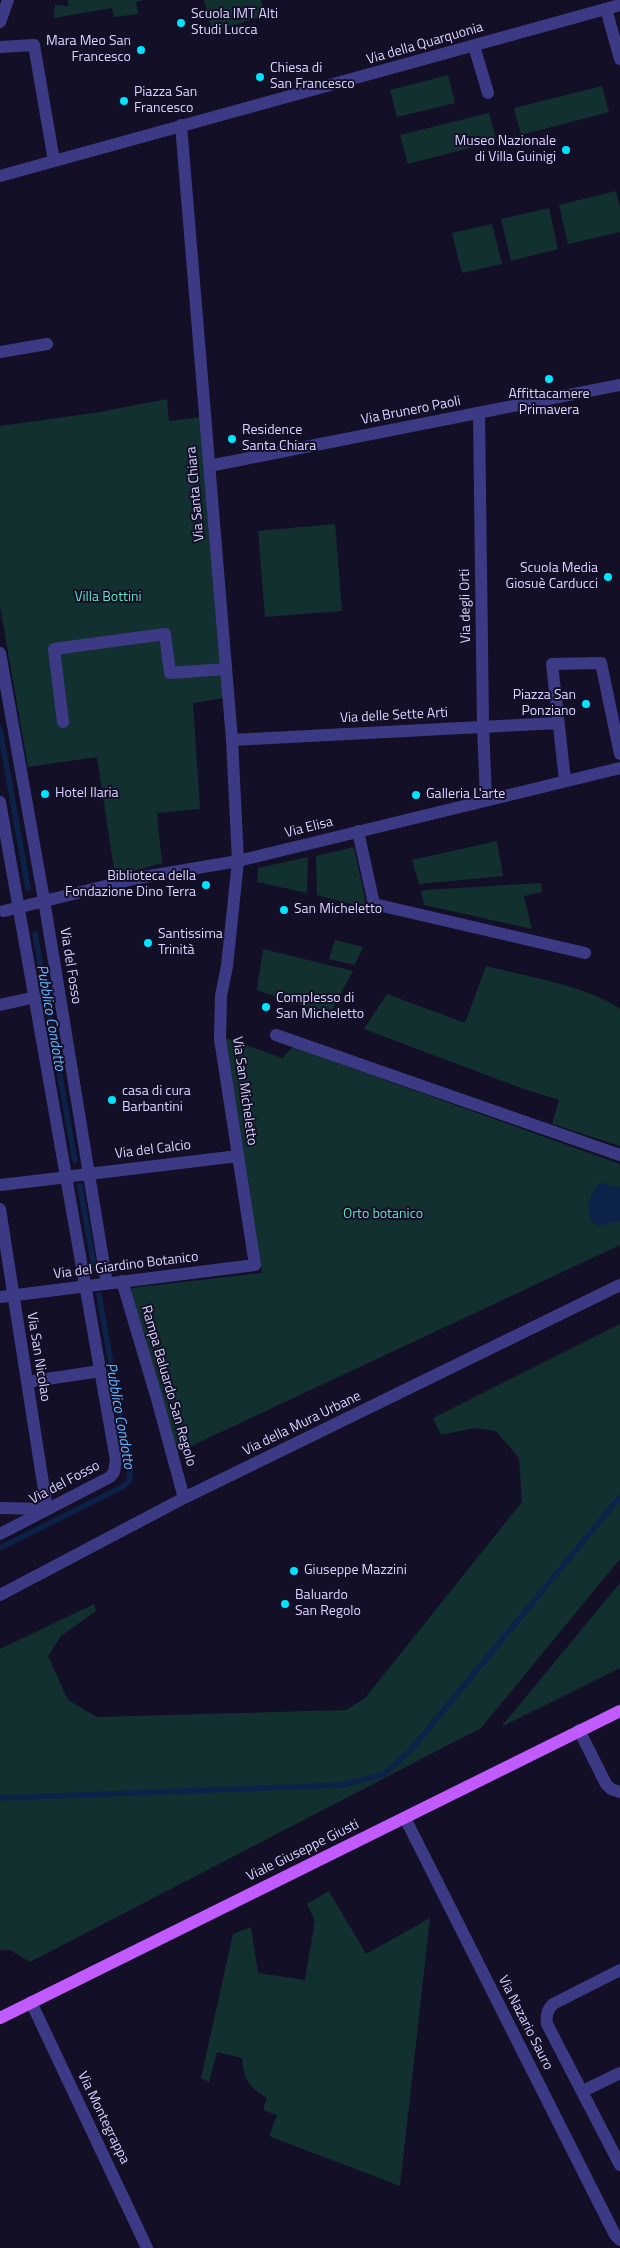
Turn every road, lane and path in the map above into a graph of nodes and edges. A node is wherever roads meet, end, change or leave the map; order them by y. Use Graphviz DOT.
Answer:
graph roads {
  1 [pos="8,0"];
  2 [pos="620,6"];
  3 [pos="606,9"];
  4 [pos="0,22"];
  5 [pos="474,46"];
  6 [pos="0,47"];
  7 [pos="620,60"];
  8 [pos="488,93"];
  9 [pos="180,125"];
  10 [pos="54,161"];
  11 [pos="0,176"];
  12 [pos="47,344"];
  13 [pos="0,352"];
  14 [pos="620,385"];
  15 [pos="479,413"];
  16 [pos="209,466"];
  17 [pos="0,653"];
  18 [pos="226,669"];
  19 [pos="63,722"];
  20 [pos="558,723"];
  21 [pos="483,726"];
  22 [pos="232,740"];
  23 [pos="620,754"];
  24 [pos="620,768"];
  25 [pos="565,780"];
  26 [pos="486,799"];
  27 [pos="0,802"];
  28 [pos="358,831"];
  29 [pos="238,861"];
  30 [pos="44,900"];
  31 [pos="19,907"];
  32 [pos="4,911"];
  33 [pos="586,953"];
  34 [pos="36,997"];
  35 [pos="0,1006"];
  36 [pos="276,1035"];
  37 [pos="620,1155"];
  38 [pos="238,1156"];
  39 [pos="78,1175"];
  40 [pos="0,1185"];
  41 [pos="0,1209"];
  42 [pos="255,1265"];
  43 [pos="122,1282"];
  44 [pos="97,1285"];
  45 [pos="620,1285"];
  46 [pos="6,1296"];
  47 [pos="100,1371"];
  48 [pos="27,1382"];
  49 [pos="184,1498"];
  50 [pos="0,1508"];
  51 [pos="47,1509"];
  52 [pos="0,1534"];
  53 [pos="0,1595"];
  54 [pos="620,1711"];
  55 [pos="579,1730"];
  56 [pos="620,1792"];
  57 [pos="405,1818"];
  58 [pos="620,1970"];
  59 [pos="31,2002"];
  60 [pos="0,2018"];
  61 [pos="620,2073"];
  62 [pos="584,2091"];
  63 [pos="620,2165"];
  64 [pos="620,2240"];
  65 [pos="147,2248"];
  1 -- 4 [label="street"];
  2 -- 3 [label="street, Via della Quarquonia"];
  3 -- 5 [label="street, Via della Quarquonia"];
  3 -- 7 [label="street"];
  5 -- 8 [label="street"];
  5 -- 9 [label="street, Via della Quarquonia"];
  6 -- 10 [label="street"];
  9 -- 10 [label="street"];
  9 -- 16 [label="street, Via Santa Chiara"];
  10 -- 11 [label="street"];
  12 -- 13 [label="street"];
  14 -- 15 [label="street, Via Brunero Paoli"];
  15 -- 16 [label="street, Via Brunero Paoli"];
  15 -- 21 [label="street, Via degli Orti"];
  16 -- 18 [label="street, Via Santa Chiara"];
  17 -- 30 [label="street, Via del Fosso"];
  18 -- 19 [label="street"];
  18 -- 22 [label="street, Via Santa Chiara"];
  20 -- 21 [label="street, Via delle Sette Arti"];
  20 -- 23 [label="street"];
  20 -- 25 [label="street"];
  21 -- 22 [label="street, Via delle Sette Arti"];
  21 -- 26 [label="street, Via degli Orti"];
  22 -- 29 [label="street, Via Santa Chiara"];
  24 -- 25 [label="street, Via Elisa"];
  25 -- 26 [label="street, Via Elisa"];
  26 -- 28 [label="street, Via Elisa"];
  27 -- 31 [label="street, Via del Fosso"];
  28 -- 29 [label="street, Via Elisa"];
  28 -- 33 [label="street"];
  29 -- 30 [label="street, Via Elisa"];
  29 -- 38 [label="street, Via San Micheletto"];
  30 -- 31 [label="street, Via Elisa"];
  30 -- 39 [label="street, Via del Fosso"];
  31 -- 32 [label="street, Via Elisa"];
  31 -- 34 [label="street, Via del Fosso"];
  34 -- 35 [label="street"];
  34 -- 39 [label="street, Via del Fosso"];
  36 -- 37 [label="street"];
  38 -- 39 [label="street, Via del Calcio"];
  38 -- 42 [label="street, Via San Micheletto"];
  39 -- 40 [label="street, Via del Calcio"];
  39 -- 44 [label="street, Via del Fosso"];
  39 -- 44 [label="street, Via del Fosso"];
  41 -- 46 [label="street, Via San Nicolao"];
  42 -- 43 [label="street, Via del Giardino Botanico"];
  43 -- 44 [label="street, Via del Giardino Botanico"];
  43 -- 49 [label="street, Rampa Baluardo San Regolo"];
  44 -- 46 [label="street, Via del Giardino Botanico"];
  44 -- 47 [label="street, Via del Fosso"];
  45 -- 49 [label="street, Via della Mura Urbane"];
  46 -- 48 [label="street, Via San Nicolao"];
  47 -- 48 [label="street"];
  47 -- 51 [label="street, Via del Fosso"];
  48 -- 51 [label="street, Via San Nicolao"];
  49 -- 53 [label="street, Via della Mura Urbane"];
  50 -- 51 [label="street"];
  51 -- 52 [label="street, Via del Fosso"];
  54 -- 55 [label="main road, Viale Giuseppe Giusti"];
  55 -- 56 [label="street"];
  55 -- 57 [label="main road, Viale Giuseppe Giusti"];
  57 -- 59 [label="main road, Viale Giuseppe Giusti"];
  57 -- 64 [label="street, Via Nazario Sauro"];
  58 -- 62 [label="street"];
  59 -- 60 [label="main road, Viale Giuseppe Giusti"];
  59 -- 65 [label="street, Via Montegrappa"];
  61 -- 62 [label="street"];
  62 -- 63 [label="street"];
}
